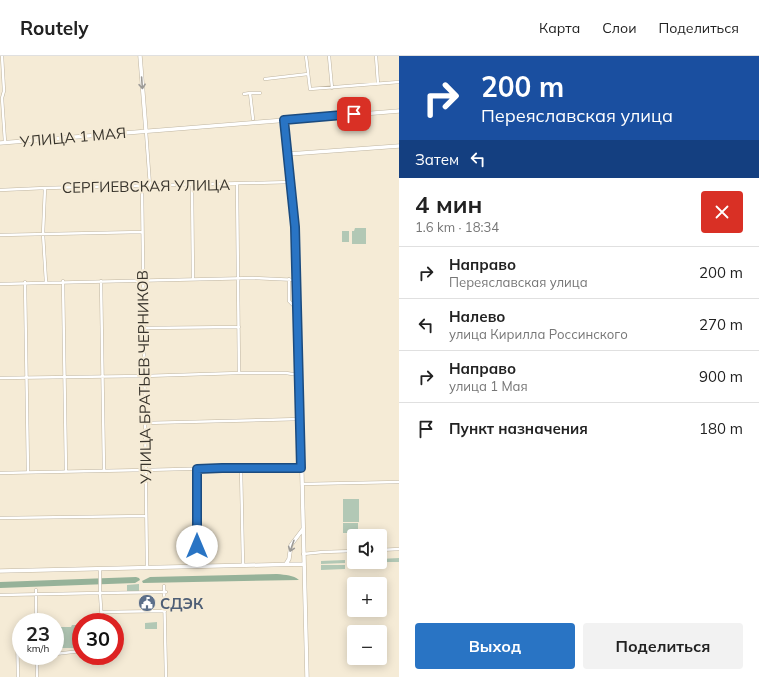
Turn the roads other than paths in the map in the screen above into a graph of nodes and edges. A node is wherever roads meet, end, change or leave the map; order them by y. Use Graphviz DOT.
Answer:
graph roads {
  1 [pos="140,56"];
  2 [pos="306,56"];
  3 [pos="329,56"];
  4 [pos="376,56"];
  5 [pos="1,58"];
  6 [pos="308,74"];
  7 [pos="265,79"];
  8 [pos="399,82"];
  9 [pos="378,84"];
  10 [pos="332,88"];
  11 [pos="250,93"];
  12 [pos="260,93"];
  13 [pos="244,94"];
  14 [pos="1,98"];
  15 [pos="399,111"];
  16 [pos="253,119"];
  17 [pos="284,120"];
  18 [pos="147,131"];
  19 [pos="5,142"];
  20 [pos="0,143"];
  21 [pos="399,146"];
  22 [pos="289,154"];
  23 [pos="292,182"];
  24 [pos="237,184"];
  25 [pos="192,185"];
  26 [pos="142,186"];
  27 [pos="150,186"];
  28 [pos="45,188"];
  29 [pos="0,190"];
  30 [pos="142,232"];
  31 [pos="43,234"];
  32 [pos="0,235"];
  33 [pos="193,279"];
  34 [pos="238,279"];
  35 [pos="288,279"];
  36 [pos="143,280"];
  37 [pos="297,280"];
  38 [pos="63,281"];
  39 [pos="101,281"];
  40 [pos="25,282"];
  41 [pos="46,282"];
  42 [pos="0,284"];
  43 [pos="297,305"];
  44 [pos="239,327"];
  45 [pos="144,328"];
  46 [pos="240,373"];
  47 [pos="299,375"];
  48 [pos="144,376"];
  49 [pos="102,377"];
  50 [pos="0,378"];
  51 [pos="26,378"];
  52 [pos="65,378"];
  53 [pos="300,419"];
  54 [pos="145,423"];
  55 [pos="241,468"];
  56 [pos="301,468"];
  57 [pos="197,469"];
  58 [pos="145,470"];
  59 [pos="104,471"];
  60 [pos="0,472"];
  61 [pos="28,472"];
  62 [pos="66,472"];
  63 [pos="399,482"];
  64 [pos="301,484"];
  65 [pos="146,516"];
  66 [pos="0,518"];
  67 [pos="302,529"];
  68 [pos="399,549"];
  69 [pos="387,550"];
  70 [pos="347,551"];
  71 [pos="303,554"];
  72 [pos="285,564"];
  73 [pos="303,564"];
  74 [pos="243,565"];
  75 [pos="197,567"];
  76 [pos="147,568"];
  77 [pos="100,570"];
  78 [pos="0,571"];
  79 [pos="164,586"];
  80 [pos="36,590"];
  81 [pos="165,592"];
  82 [pos="100,593"];
  83 [pos="0,595"];
  84 [pos="36,595"];
  85 [pos="165,611"];
  86 [pos="102,612"];
  87 [pos="36,613"];
  88 [pos="18,665"];
  89 [pos="37,665"];
  90 [pos="18,677"];
  91 [pos="37,677"];
  92 [pos="166,677"];
  93 [pos="306,677"];
  1 -- 18 [label="main road, one-way"];
  2 -- 6 [label="street"];
  3 -- 10 [label="street"];
  4 -- 9 [label="street"];
  5 -- 14 [label="street"];
  6 -- 7 [label="street"];
  6 -- 10 [label="street"];
  8 -- 9 [label="street"];
  9 -- 10 [label="street"];
  11 -- 12 [label="street"];
  11 -- 13 [label="street"];
  11 -- 16 [label="street"];
  14 -- 19 [label="street"];
  15 -- 17 [label="main road"];
  17 -- 18 [label="main road, УЛИЦА 1 МАЯ"];
  17 -- 22 [label="main road"];
  18 -- 19 [label="main road, УЛИЦА 1 МАЯ"];
  18 -- 27 [label="street"];
  19 -- 20 [label="main road, УЛИЦА 1 МАЯ"];
  21 -- 22 [label="main road"];
  22 -- 23 [label="main road"];
  23 -- 24 [label="street, СЕРГИЕВСКАЯ УЛИЦА"];
  23 -- 37 [label="main road"];
  24 -- 25 [label="street, СЕРГИЕВСКАЯ УЛИЦА"];
  24 -- 34 [label="street"];
  25 -- 27 [label="street, СЕРГИЕВСКАЯ УЛИЦА"];
  25 -- 33 [label="street"];
  26 -- 27 [label="street, СЕРГИЕВСКАЯ УЛИЦА"];
  26 -- 28 [label="street, СЕРГИЕВСКАЯ УЛИЦА"];
  26 -- 30 [label="street, УЛИЦА БРАТЬЕВ ЧЕРНИКОВ"];
  28 -- 29 [label="street, СЕРГИЕВСКАЯ УЛИЦА"];
  28 -- 31 [label="street"];
  30 -- 31 [label="street"];
  30 -- 36 [label="street, УЛИЦА БРАТЬЕВ ЧЕРНИКОВ"];
  31 -- 32 [label="street"];
  31 -- 41 [label="street"];
  33 -- 34 [label="street"];
  33 -- 36 [label="street"];
  34 -- 35 [label="street"];
  34 -- 44 [label="street"];
  35 -- 37 [label="street"];
  35 -- 43 [label="street"];
  36 -- 39 [label="street"];
  36 -- 45 [label="street, УЛИЦА БРАТЬЕВ ЧЕРНИКОВ"];
  37 -- 43 [label="main road"];
  38 -- 39 [label="street"];
  38 -- 41 [label="street"];
  38 -- 52 [label="street"];
  39 -- 49 [label="street"];
  40 -- 41 [label="street"];
  40 -- 42 [label="street"];
  40 -- 51 [label="street"];
  43 -- 47 [label="main road"];
  44 -- 45 [label="street"];
  44 -- 46 [label="street"];
  45 -- 48 [label="street, УЛИЦА БРАТЬЕВ ЧЕРНИКОВ"];
  46 -- 47 [label="street"];
  46 -- 48 [label="street"];
  47 -- 53 [label="main road"];
  48 -- 49 [label="street"];
  48 -- 54 [label="street, УЛИЦА БРАТЬЕВ ЧЕРНИКОВ"];
  49 -- 52 [label="street"];
  49 -- 59 [label="street"];
  50 -- 51 [label="street"];
  51 -- 52 [label="street"];
  51 -- 61 [label="street"];
  52 -- 62 [label="street"];
  53 -- 54 [label="street"];
  53 -- 56 [label="main road"];
  54 -- 58 [label="street, УЛИЦА БРАТЬЕВ ЧЕРНИКОВ"];
  55 -- 56 [label="street"];
  55 -- 57 [label="street"];
  55 -- 74 [label="street"];
  56 -- 64 [label="main road"];
  57 -- 58 [label="street"];
  57 -- 75 [label="street"];
  58 -- 59 [label="street"];
  58 -- 65 [label="street, УЛИЦА БРАТЬЕВ ЧЕРНИКОВ"];
  59 -- 62 [label="street"];
  60 -- 61 [label="street"];
  61 -- 62 [label="street"];
  63 -- 64 [label="street"];
  64 -- 67 [label="main road"];
  65 -- 66 [label="street"];
  65 -- 76 [label="street, УЛИЦА БРАТЬЕВ ЧЕРНИКОВ"];
  67 -- 71 [label="main road"];
  67 -- 72 [label="main road, one-way"];
  68 -- 69 [label="street"];
  70 -- 71 [label="street"];
  71 -- 73 [label="main road"];
  72 -- 73 [label="main road"];
  72 -- 74 [label="main road"];
  73 -- 93 [label="main road"];
  74 -- 75 [label="main road"];
  75 -- 76 [label="main road"];
  76 -- 77 [label="main road"];
  77 -- 78 [label="main road"];
  77 -- 82 [label="street"];
  79 -- 81 [label="street"];
  80 -- 84 [label="street"];
  81 -- 82 [label="street"];
  81 -- 85 [label="street"];
  82 -- 84 [label="street"];
  82 -- 86 [label="street"];
  83 -- 84 [label="street"];
  84 -- 87 [label="street"];
  85 -- 86 [label="street"];
  85 -- 92 [label="street"];
  88 -- 90 [label="street"];
  89 -- 91 [label="street"];
}
